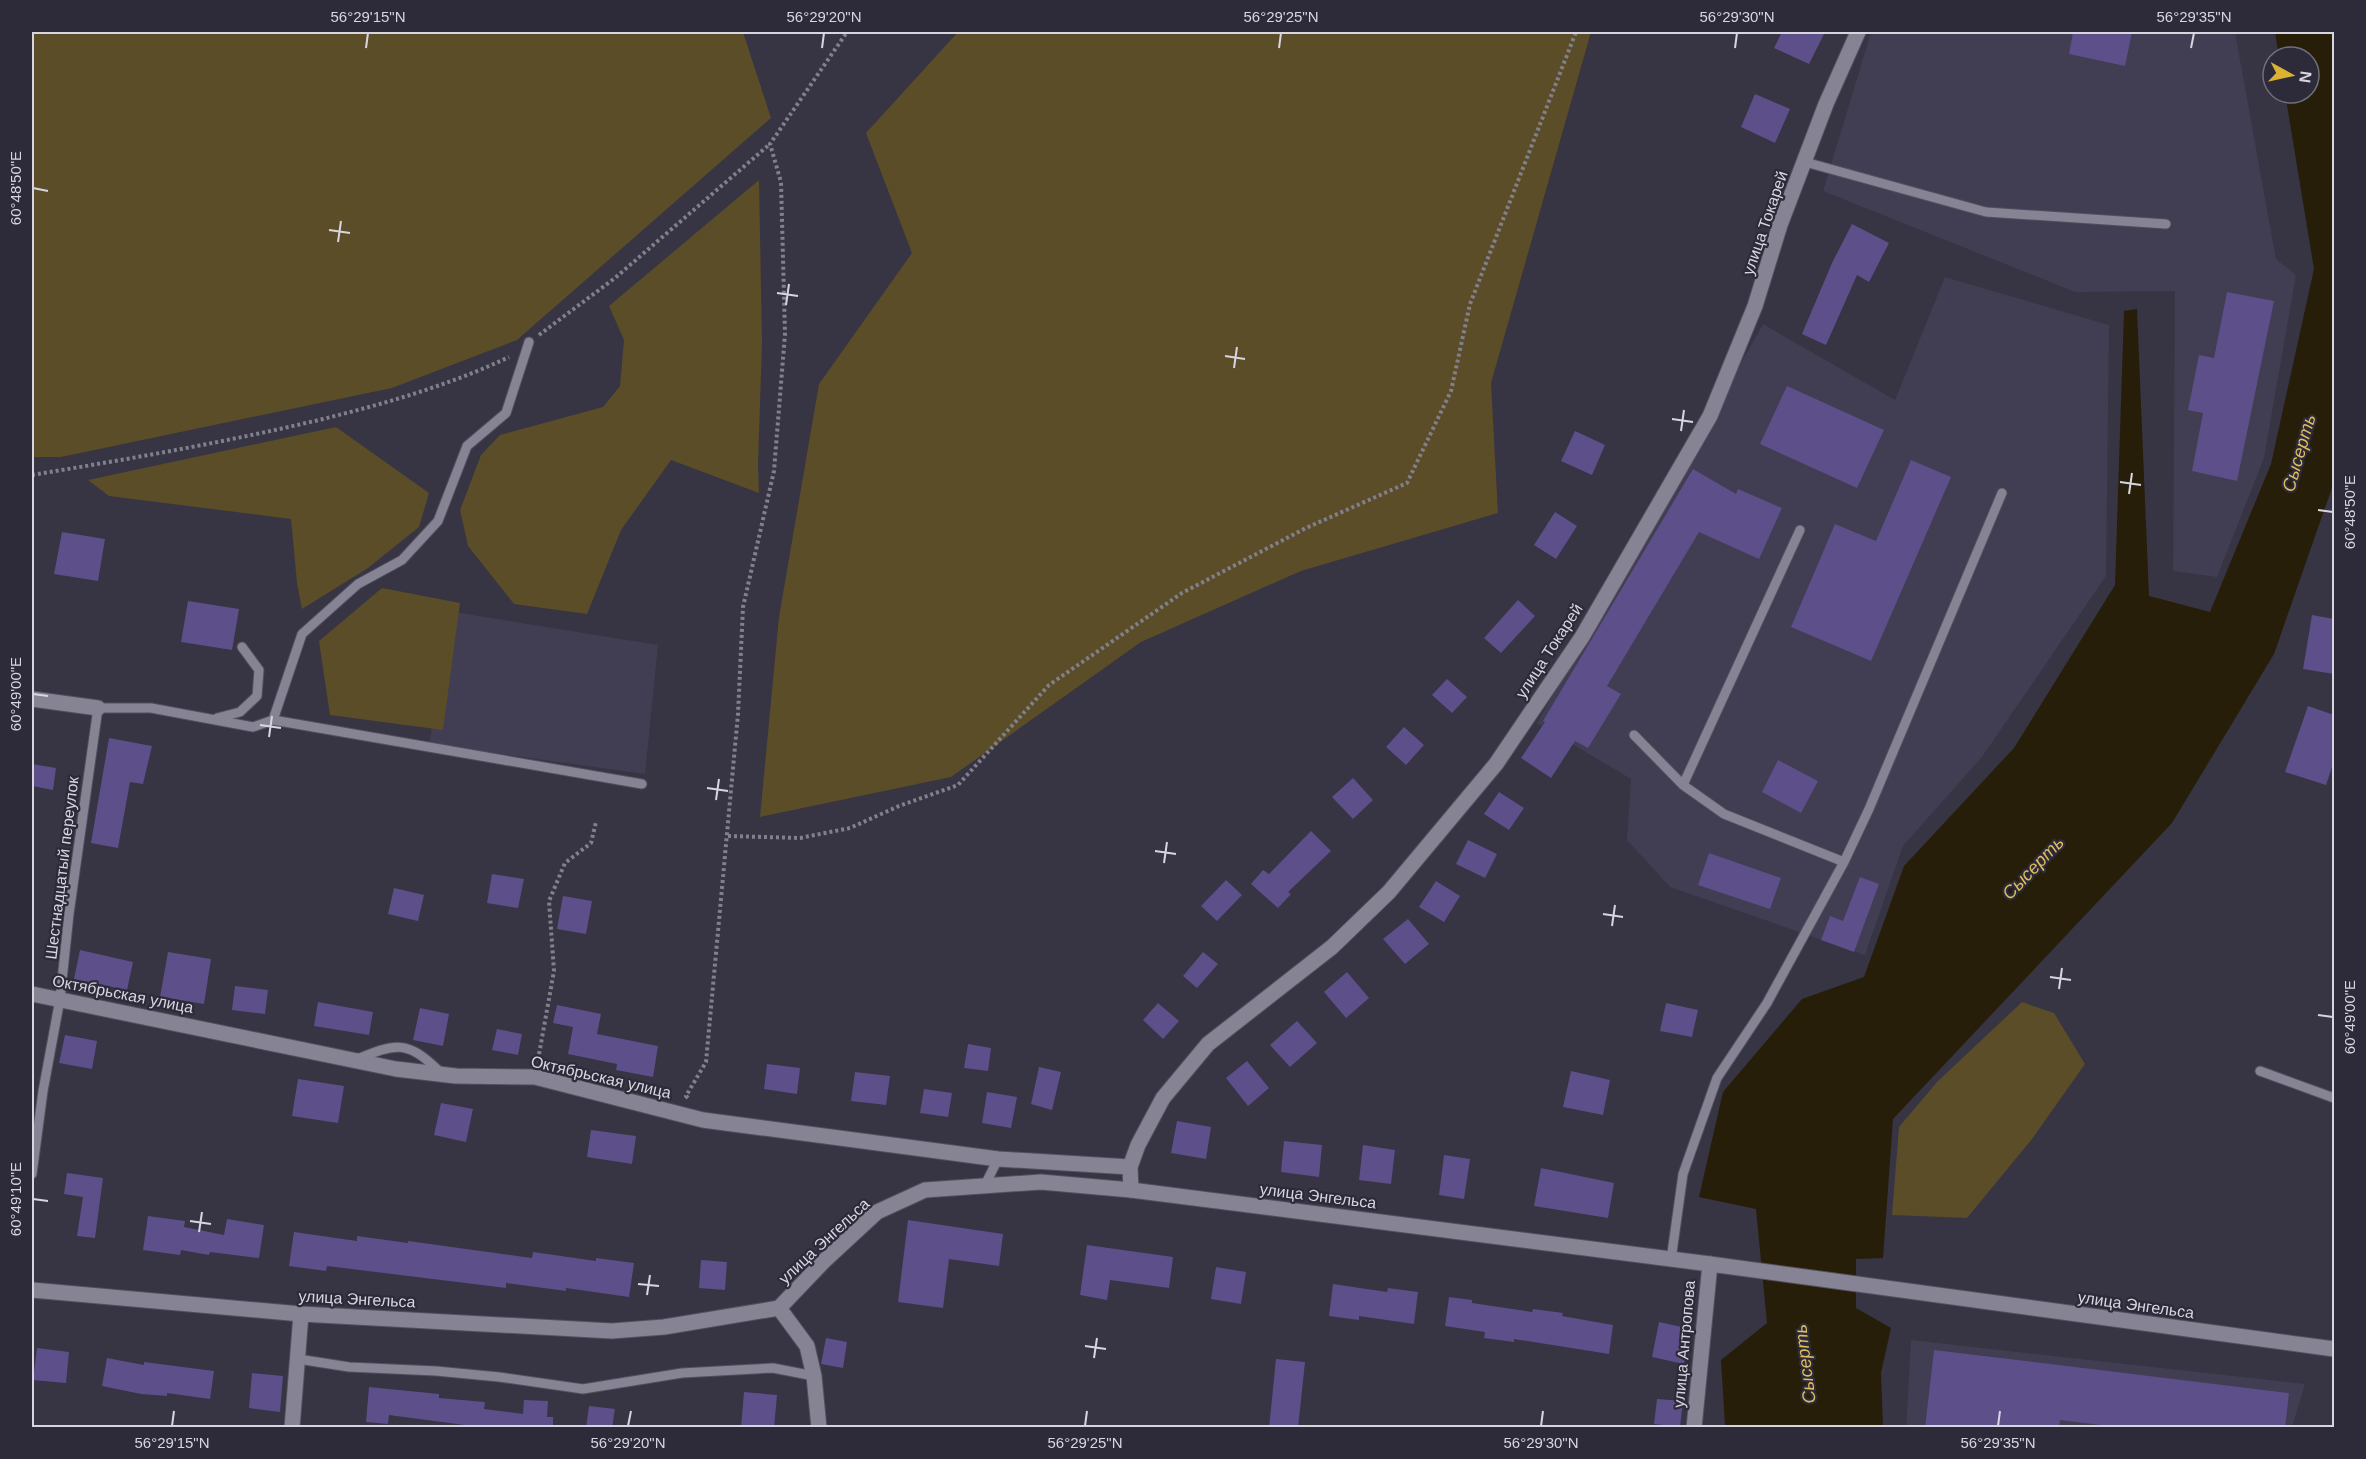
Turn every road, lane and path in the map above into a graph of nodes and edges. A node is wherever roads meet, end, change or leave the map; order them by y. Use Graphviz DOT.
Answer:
graph roads {
  1 [pos="847,32"];
  2 [pos="1576,32"];
  3 [pos="1858,32"];
  4 [pos="770,144"];
  5 [pos="1805,162"];
  6 [pos="2166,224"];
  7 [pos="529,342"];
  8 [pos="32,475"];
  9 [pos="2002,493"];
  10 [pos="1800,530"];
  11 [pos="242,647"];
  12 [pos="32,699"];
  13 [pos="98,708"];
  14 [pos="213,719"];
  15 [pos="273,720"];
  16 [pos="1634,735"];
  17 [pos="642,784"];
  18 [pos="1683,785"];
  19 [pos="596,822"];
  20 [pos="728,836"];
  21 [pos="1844,862"];
  22 [pos="32,994"];
  23 [pos="60,999"];
  24 [pos="354,1060"];
  25 [pos="2260,1071"];
  26 [pos="442,1074"];
  27 [pos="535,1077"];
  28 [pos="2334,1098"];
  29 [pos="703,1120"];
  30 [pos="998,1160"];
  31 [pos="1130,1167"];
  32 [pos="32,1174"];
  33 [pos="985,1185"];
  34 [pos="1131,1190"];
  35 [pos="1671,1260"];
  36 [pos="1710,1264"];
  37 [pos="32,1290"];
  38 [pos="779,1308"];
  39 [pos="301,1314"];
  40 [pos="2334,1349"];
  41 [pos="298,1359"];
  42 [pos="814,1376"];
  43 [pos="292,1428"];
  44 [pos="819,1428"];
  45 [pos="1694,1428"];
  1 -- 4 [label="path"];
  2 -- 20 [label="path"];
  3 -- 5 [label="street, улица Токарей"];
  4 -- 7 [label="path"];
  4 -- 20 [label="path"];
  5 -- 6 [label="lane"];
  5 -- 31 [label="street, улица Токарей"];
  7 -- 8 [label="path"];
  7 -- 15 [label="lane"];
  9 -- 21 [label="lane"];
  10 -- 18 [label="lane"];
  11 -- 14 [label="lane"];
  12 -- 13 [label="street"];
  13 -- 14 [label="lane"];
  13 -- 23 [label="lane, Шестнадцатый переулок"];
  14 -- 15 [label="lane"];
  15 -- 17 [label="lane"];
  16 -- 18 [label="lane"];
  18 -- 21 [label="lane"];
  19 -- 27 [label="path"];
  20 -- 29 [label="path"];
  21 -- 35 [label="lane"];
  22 -- 23 [label="street, Октябрьская улица"];
  23 -- 24 [label="street, Октябрьская улица"];
  23 -- 32 [label="lane, Шестнадцатый переулок"];
  24 -- 26 [label="street, Октябрьская улица"];
  24 -- 26 [label="lane"];
  25 -- 28 [label="lane"];
  26 -- 27 [label="street, Октябрьская улица"];
  27 -- 29 [label="street, Октябрьская улица"];
  29 -- 30 [label="street, Октябрьская улица"];
  30 -- 31 [label="street, Октябрьская улица"];
  30 -- 33 [label="lane"];
  31 -- 34 [label="street, улица Токарей"];
  33 -- 34 [label="street, улица Энгельса"];
  33 -- 38 [label="street, улица Энгельса"];
  34 -- 35 [label="street, улица Энгельса"];
  35 -- 36 [label="street, улица Энгельса"];
  36 -- 40 [label="street, улица Энгельса"];
  36 -- 45 [label="street, улица Антропова"];
  37 -- 39 [label="street, улица Энгельса"];
  38 -- 39 [label="street, улица Энгельса"];
  38 -- 42 [label="street"];
  39 -- 41 [label="street"];
  41 -- 42 [label="lane"];
  41 -- 43 [label="street"];
  42 -- 44 [label="street"];
}
